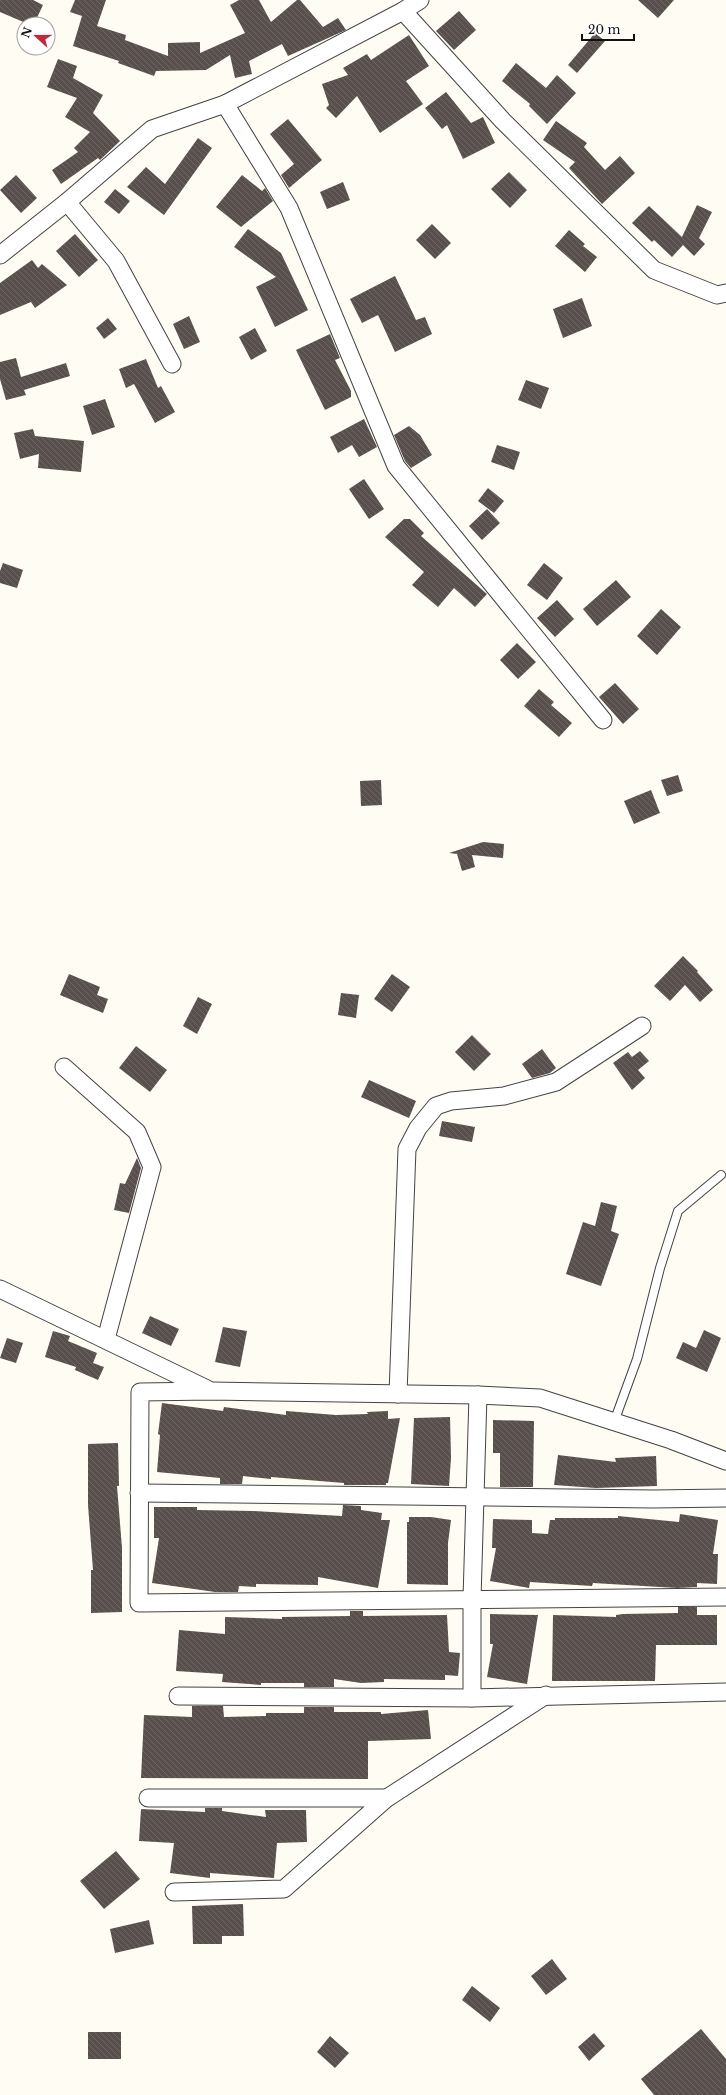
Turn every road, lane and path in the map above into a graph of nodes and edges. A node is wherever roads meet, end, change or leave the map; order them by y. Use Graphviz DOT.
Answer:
graph roads {
  1 [pos="420,0"];
  2 [pos="404,11"];
  3 [pos="225,104"];
  4 [pos="67,202"];
  5 [pos="0,254"];
  6 [pos="726,294"];
  7 [pos="172,364"];
  8 [pos="603,720"];
  9 [pos="642,1026"];
  10 [pos="64,1067"];
  11 [pos="721,1175"];
  12 [pos="0,1289"];
  13 [pos="106,1339"];
  14 [pos="210,1391"];
  15 [pos="398,1394"];
  16 [pos="478,1395"];
  17 [pos="614,1422"];
  18 [pos="726,1461"];
  19 [pos="139,1493"];
  20 [pos="476,1496"];
  21 [pos="726,1498"];
  22 [pos="726,1597"];
  23 [pos="472,1600"];
  24 [pos="726,1692"];
  25 [pos="547,1695"];
  26 [pos="178,1696"];
  27 [pos="472,1698"];
  28 [pos="148,1798"];
  29 [pos="387,1798"];
  30 [pos="174,1892"];
  1 -- 2 [label="street"];
  2 -- 3 [label="street"];
  2 -- 6 [label="street"];
  3 -- 4 [label="street"];
  3 -- 8 [label="street"];
  4 -- 5 [label="street"];
  4 -- 7 [label="street"];
  9 -- 15 [label="street"];
  10 -- 13 [label="street"];
  11 -- 17 [label="lane"];
  12 -- 13 [label="street"];
  13 -- 14 [label="street"];
  14 -- 15 [label="street"];
  14 -- 19 [label="street"];
  15 -- 16 [label="street"];
  16 -- 17 [label="street"];
  16 -- 20 [label="street"];
  17 -- 18 [label="street"];
  19 -- 20 [label="street"];
  19 -- 23 [label="street"];
  20 -- 21 [label="street"];
  20 -- 23 [label="street"];
  22 -- 23 [label="street"];
  23 -- 27 [label="street"];
  24 -- 25 [label="street"];
  25 -- 27 [label="street"];
  25 -- 29 [label="street"];
  26 -- 27 [label="street"];
  28 -- 29 [label="street"];
  29 -- 30 [label="street"];
}
